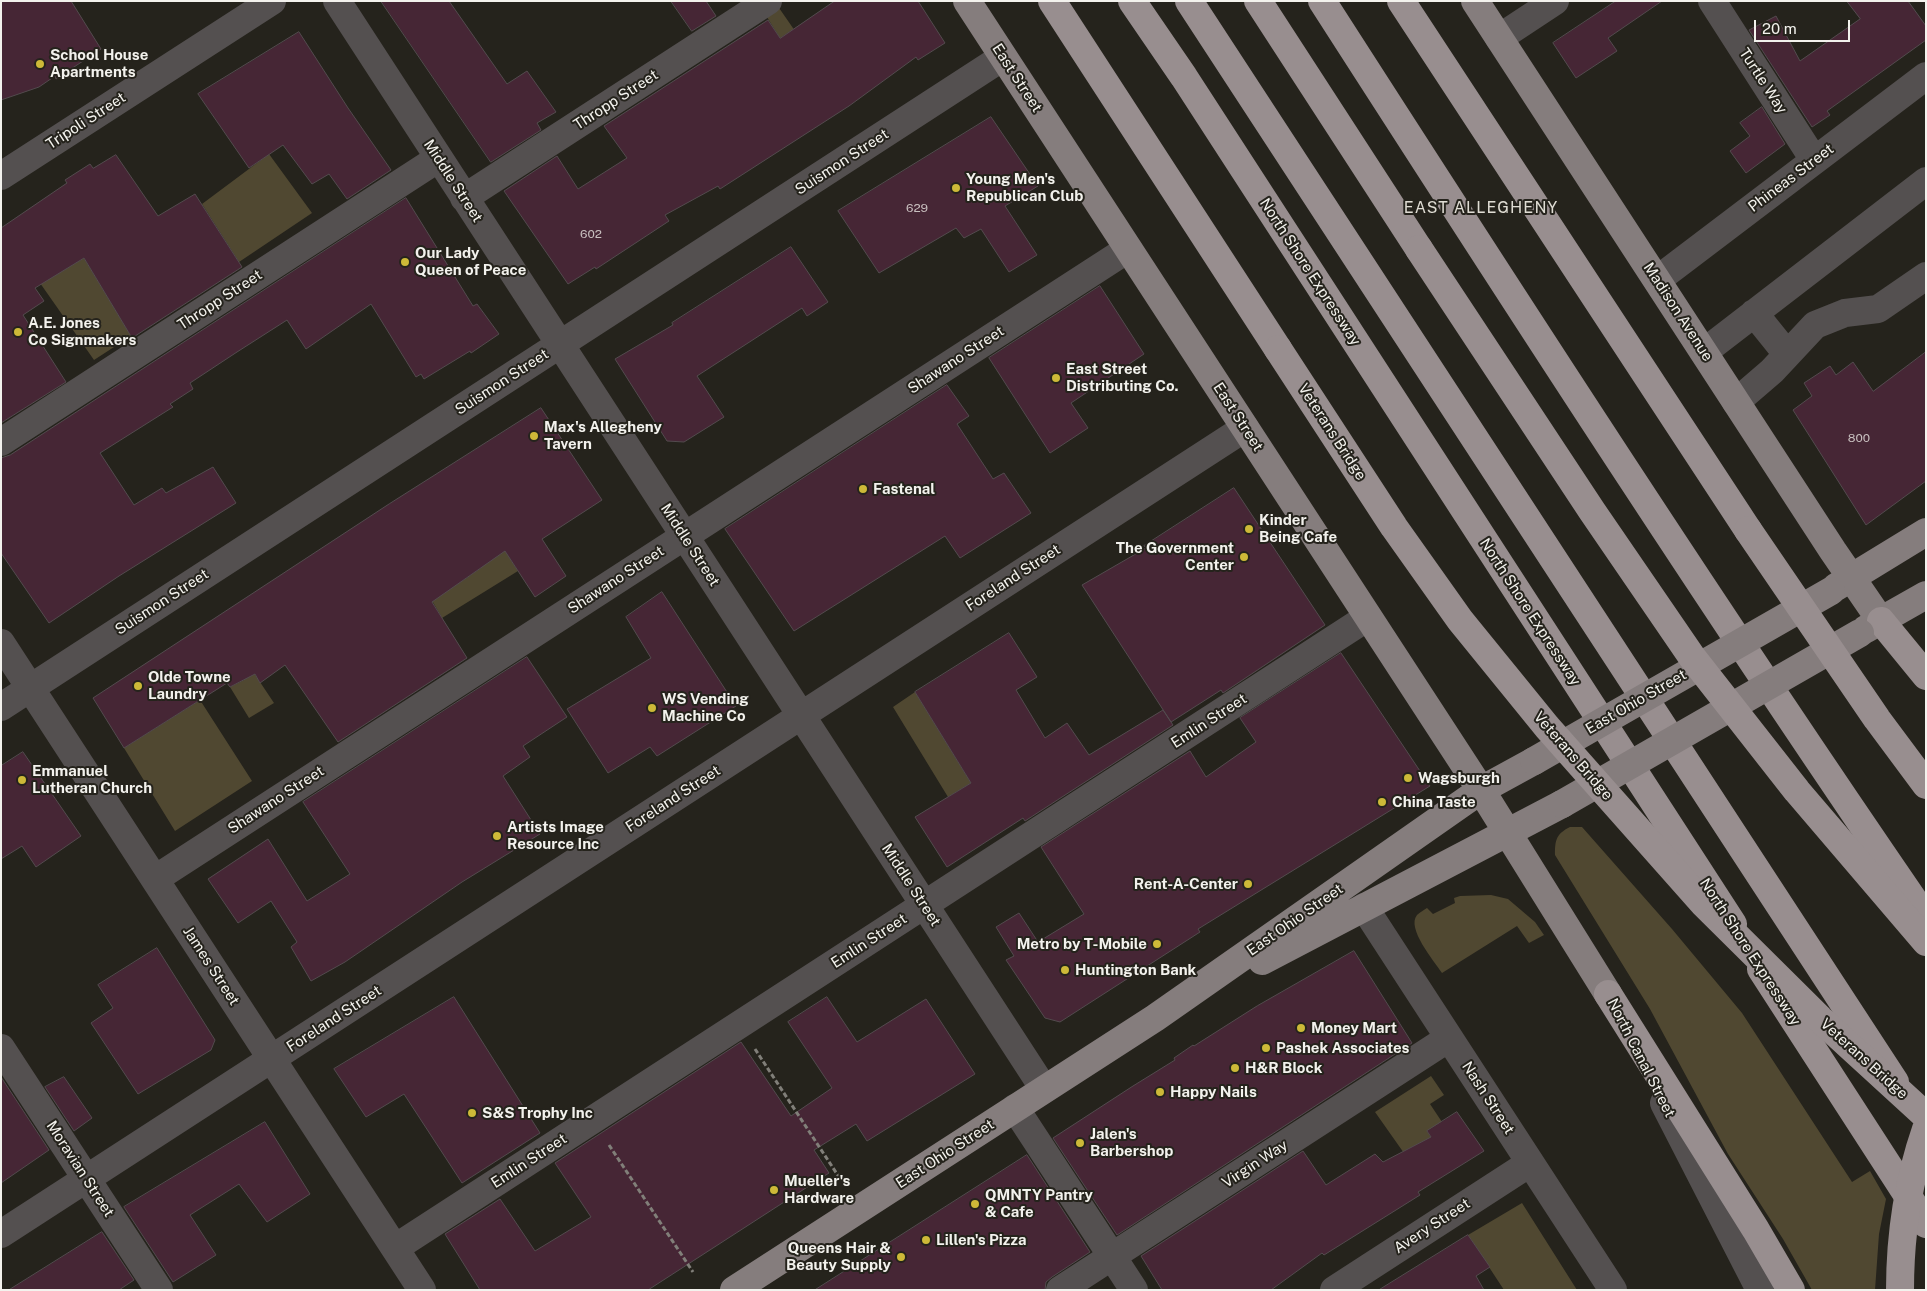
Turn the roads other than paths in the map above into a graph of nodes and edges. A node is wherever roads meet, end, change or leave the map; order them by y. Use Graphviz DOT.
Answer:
graph roads {
  1 [pos="272,1"];
  2 [pos="337,1"];
  3 [pos="768,1"];
  4 [pos="967,1"];
  5 [pos="1052,1"];
  6 [pos="1132,1"];
  7 [pos="1189,1"];
  8 [pos="1258,1"];
  9 [pos="1322,1"];
  10 [pos="1402,1"];
  11 [pos="1475,1"];
  12 [pos="1555,1"];
  13 [pos="1712,1"];
  14 [pos="1499,38"];
  15 [pos="1003,57"];
  16 [pos="1926,76"];
  17 [pos="439,158"];
  18 [pos="1814,160"];
  19 [pos="1,176"];
  20 [pos="1926,181"];
  21 [pos="464,198"];
  22 [pos="1128,249"];
  23 [pos="1926,276"];
  24 [pos="1657,280"];
  25 [pos="1754,313"];
  26 [pos="560,345"];
  27 [pos="1704,352"];
  28 [pos="1788,354"];
  29 [pos="1736,402"];
  30 [pos="1245,428"];
  31 [pos="1,442"];
  32 [pos="1926,532"];
  33 [pos="684,536"];
  34 [pos="1841,585"];
  35 [pos="1926,596"];
  36 [pos="1368,617"];
  37 [pos="1871,627"];
  38 [pos="1,643"];
  39 [pos="1926,676"];
  40 [pos="30,688"];
  41 [pos="1,707"];
  42 [pos="801,716"];
  43 [pos="1926,786"];
  44 [pos="1481,790"];
  45 [pos="1509,833"];
  46 [pos="155,879"];
  47 [pos="925,905"];
  48 [pos="1364,907"];
  49 [pos="1926,918"];
  50 [pos="1926,942"];
  51 [pos="1608,994"];
  52 [pos="1155,1018"];
  53 [pos="1450,1038"];
  54 [pos="1,1048"];
  55 [pos="272,1059"];
  56 [pos="1044,1089"];
  57 [pos="1015,1108"];
  58 [pos="1926,1116"];
  59 [pos="1926,1129"];
  60 [pos="1530,1163"];
  61 [pos="87,1179"];
  62 [pos="1926,1224"];
  63 [pos="1,1234"];
  64 [pos="395,1248"];
  65 [pos="1112,1257"];
  66 [pos="158,1290"];
  67 [pos="422,1290"];
  68 [pos="734,1290"];
  69 [pos="1060,1290"];
  70 [pos="1134,1290"];
  71 [pos="1334,1290"];
  72 [pos="1613,1290"];
  73 [pos="1760,1290"];
  74 [pos="1792,1290"];
  75 [pos="1900,1290"];
  1 -- 19 [label="street, Tripoli Street"];
  2 -- 17 [label="street, Middle Street"];
  3 -- 21 [label="street, Thropp Street"];
  4 -- 15 [label="main road, East Street"];
  5 -- 58 [label="highway, Veterans Bridge, bridge"];
  6 -- 62 [label="highway, North Shore Expressway"];
  7 -- 59 [label="highway"];
  8 -- 50 [label="highway, bridge"];
  9 -- 49 [label="highway"];
  10 -- 43 [label="highway, bridge"];
  11 -- 14 [label="main road, Madison Avenue"];
  12 -- 14 [label="street"];
  13 -- 18 [label="street, Turtle Way"];
  14 -- 24 [label="main road, Madison Avenue"];
  15 -- 22 [label="main road, East Street"];
  15 -- 26 [label="street, Suismon Street"];
  16 -- 18 [label="street, Phineas Street"];
  17 -- 21 [label="street, Middle Street"];
  17 -- 31 [label="street, Thropp Street"];
  18 -- 24 [label="street, Phineas Street"];
  20 -- 25 [label="street"];
  21 -- 26 [label="street, Middle Street"];
  22 -- 30 [label="main road, East Street"];
  22 -- 33 [label="street, Shawano Street"];
  23 -- 28 [label="street"];
  24 -- 27 [label="main road, Madison Avenue"];
  25 -- 27 [label="street"];
  25 -- 28 [label="street"];
  26 -- 33 [label="street, Middle Street"];
  26 -- 40 [label="street, Suismon Street"];
  27 -- 29 [label="main road, Madison Avenue"];
  28 -- 29 [label="street"];
  29 -- 34 [label="main road, Madison Avenue"];
  30 -- 36 [label="main road, East Street"];
  30 -- 42 [label="street, Foreland Street"];
  32 -- 34 [label="main road, East Ohio Street"];
  33 -- 42 [label="street, Middle Street"];
  33 -- 46 [label="street, Shawano Street"];
  34 -- 37 [label="main road, Madison Avenue"];
  34 -- 44 [label="main road, East Ohio Street, bridge"];
  35 -- 37 [label="main road, East Ohio Street"];
  36 -- 44 [label="main road, East Street"];
  36 -- 47 [label="street, Emlin Street"];
  37 -- 39 [label="highway"];
  37 -- 45 [label="main road, East Ohio Street, bridge"];
  38 -- 40 [label="street, James Street"];
  40 -- 41 [label="street, Suismon Street"];
  40 -- 46 [label="street, James Street"];
  42 -- 47 [label="street, Middle Street"];
  42 -- 55 [label="street, Foreland Street"];
  44 -- 45 [label="main road, East Street"];
  44 -- 52 [label="main road, East Ohio Street"];
  45 -- 48 [label="main road, East Ohio Street"];
  45 -- 51 [label="main road, North Canal Street"];
  46 -- 55 [label="street, James Street"];
  47 -- 56 [label="street, Middle Street"];
  47 -- 64 [label="street, Emlin Street"];
  48 -- 52 [label="main road, East Ohio Street"];
  48 -- 53 [label="street, Nash Street"];
  51 -- 73 [label="street, North Canal Street"];
  51 -- 74 [label="highway"];
  52 -- 56 [label="main road, East Ohio Street"];
  53 -- 60 [label="street, Nash Street"];
  53 -- 65 [label="street, Virgin Way"];
  54 -- 61 [label="street, Moravian Street"];
  55 -- 61 [label="street, Foreland Street"];
  55 -- 64 [label="street, James Street"];
  56 -- 57 [label="main road, East Ohio Street"];
  57 -- 65 [label="street"];
  57 -- 68 [label="main road, East Ohio Street"];
  59 -- 75 [label="highway, bridge"];
  60 -- 71 [label="street, Avery Street"];
  60 -- 72 [label="street, Nash Street"];
  61 -- 63 [label="street, Foreland Street"];
  61 -- 66 [label="street, Moravian Street"];
  64 -- 67 [label="street, James Street"];
  65 -- 69 [label="street, Virgin Way"];
  65 -- 70 [label="street"];
}
